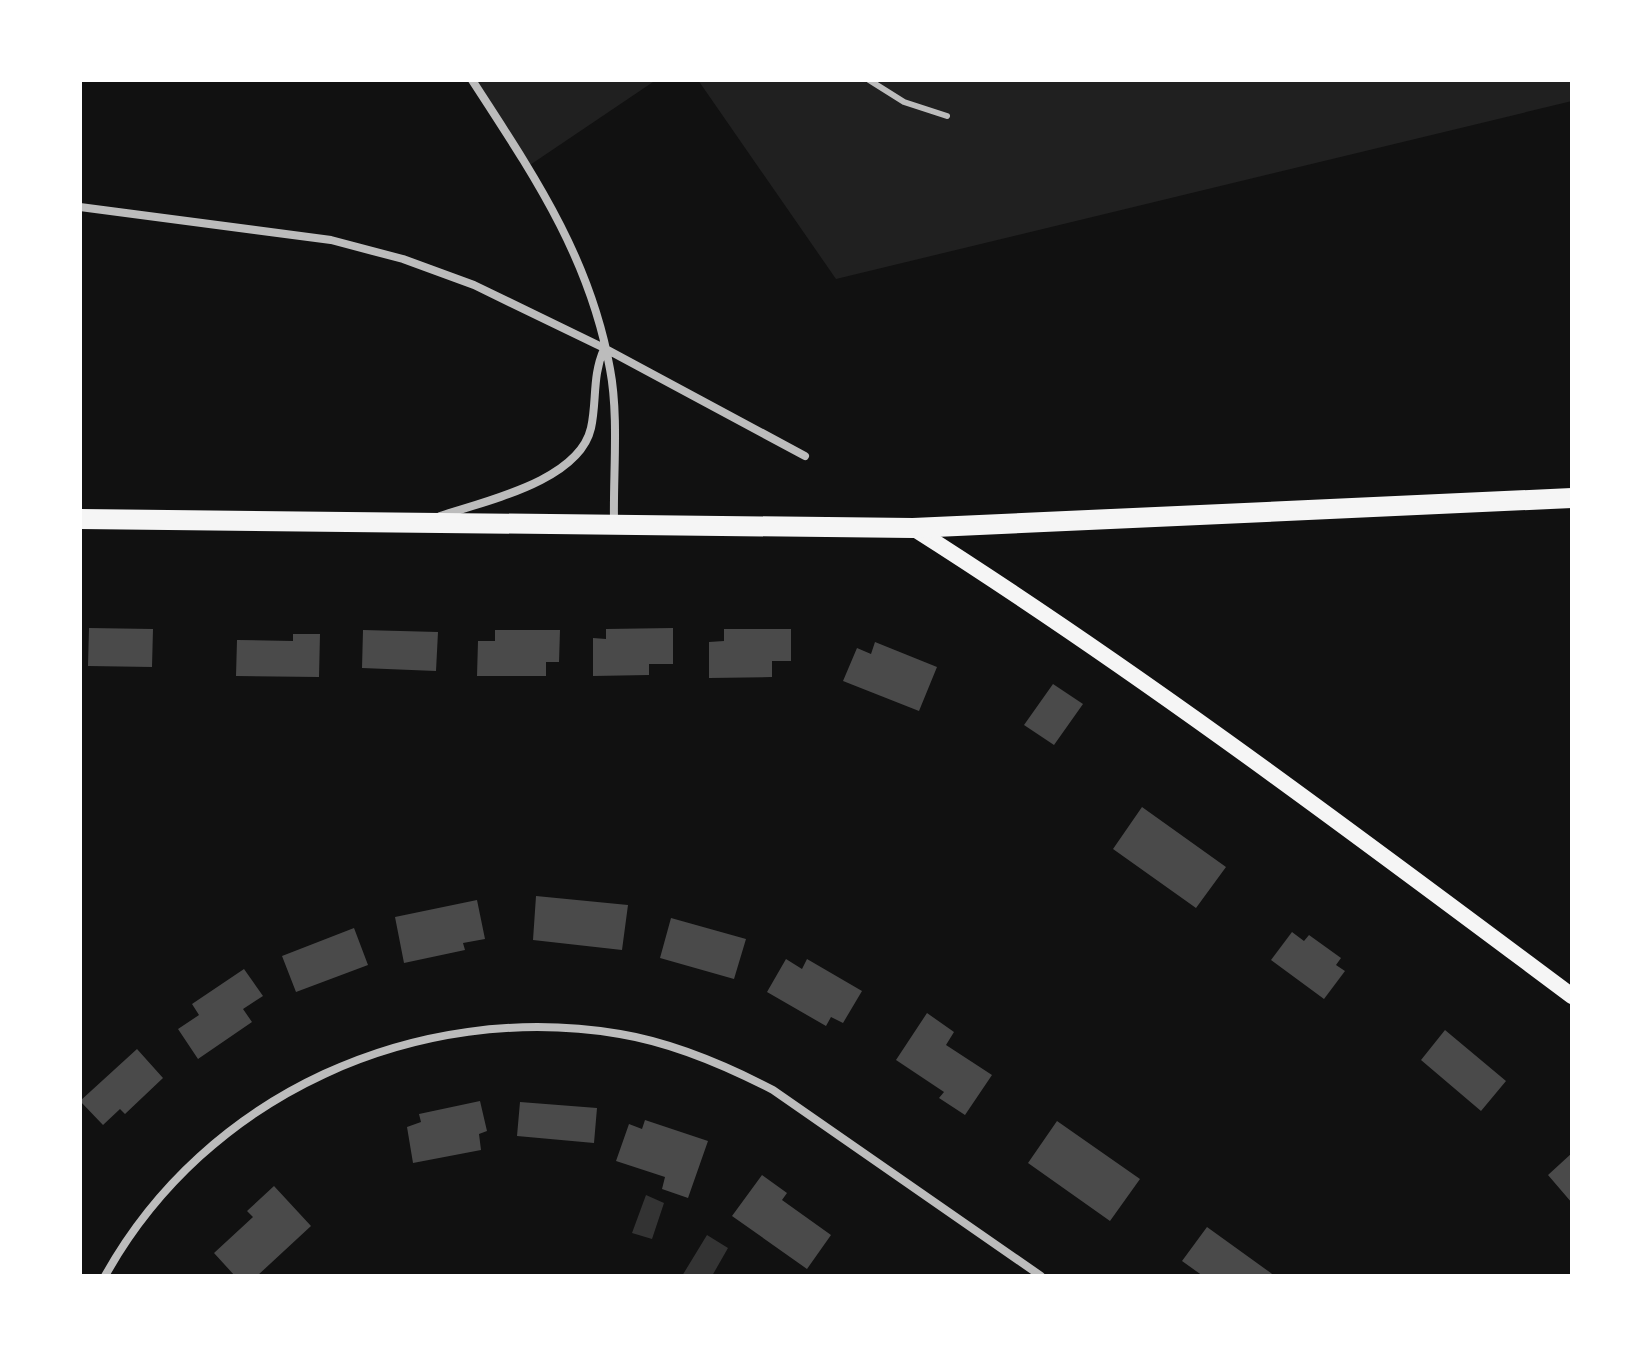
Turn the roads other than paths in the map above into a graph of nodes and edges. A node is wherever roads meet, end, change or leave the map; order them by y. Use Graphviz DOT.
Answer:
graph roads {
  1 [pos="472,80"];
  2 [pos="869,80"];
  3 [pos="947,116"];
  4 [pos="80,207"];
  5 [pos="604,348"];
  6 [pos="805,456"];
  7 [pos="1572,498"];
  8 [pos="80,519"];
  9 [pos="421,522"];
  10 [pos="614,527"];
  11 [pos="913,528"];
  12 [pos="1572,996"];
  13 [pos="105,1276"];
  14 [pos="1041,1276"];
  1 -- 5 [label="street"];
  2 -- 3 [label="lane"];
  4 -- 5 [label="street"];
  5 -- 6 [label="street"];
  5 -- 9 [label="street"];
  5 -- 10 [label="street"];
  7 -- 11 [label="main road"];
  8 -- 9 [label="main road"];
  9 -- 10 [label="main road"];
  10 -- 11 [label="main road"];
  11 -- 12 [label="main road"];
  13 -- 14 [label="street"];
}
